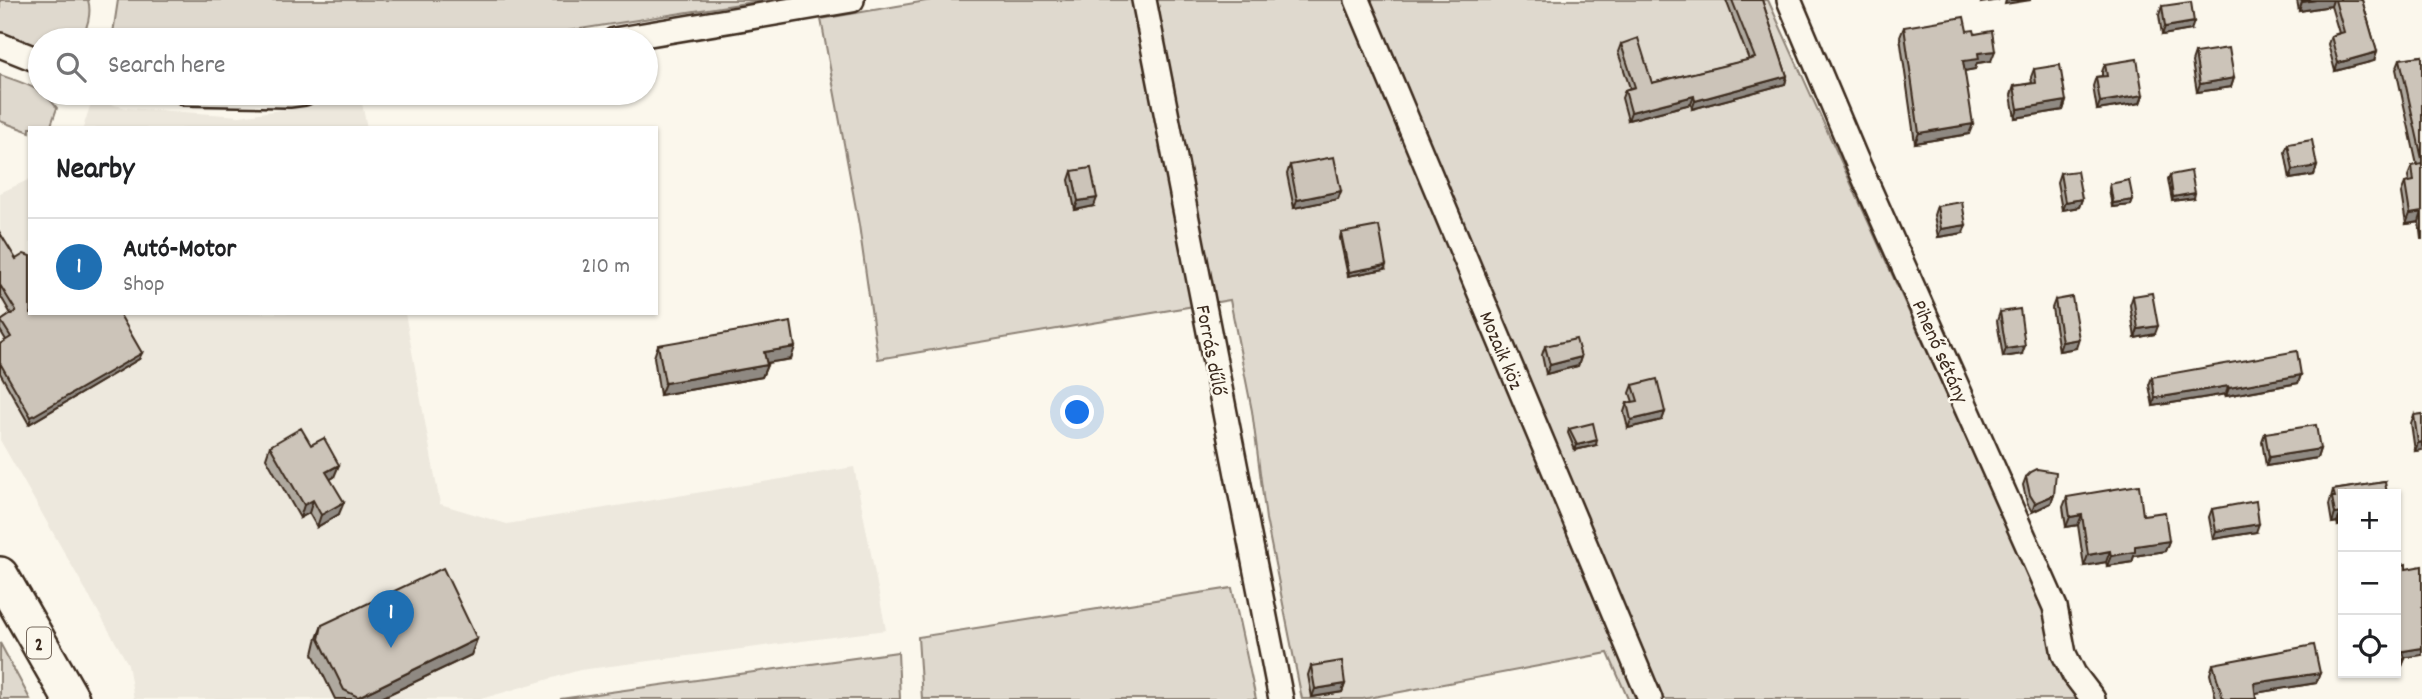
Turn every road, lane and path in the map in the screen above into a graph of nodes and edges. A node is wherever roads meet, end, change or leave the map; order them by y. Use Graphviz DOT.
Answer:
graph roads {
  1 [pos="852,0"];
  2 [pos="1144,0"];
  3 [pos="1357,0"];
  4 [pos="1789,0"];
  5 [pos="658,33"];
  6 [pos="0,46"];
  7 [pos="28,56"];
  8 [pos="0,575"];
  9 [pos="71,699"];
  10 [pos="1281,699"];
  11 [pos="1650,699"];
  12 [pos="2094,699"];
  1 -- 5 [label="street"];
  2 -- 10 [label="street, Forrás dűlő"];
  3 -- 11 [label="street, Mozaik köz"];
  4 -- 12 [label="street, Pihenő sétány"];
  6 -- 7 [label="street"];
  8 -- 9 [label="main road, 2"];
}
